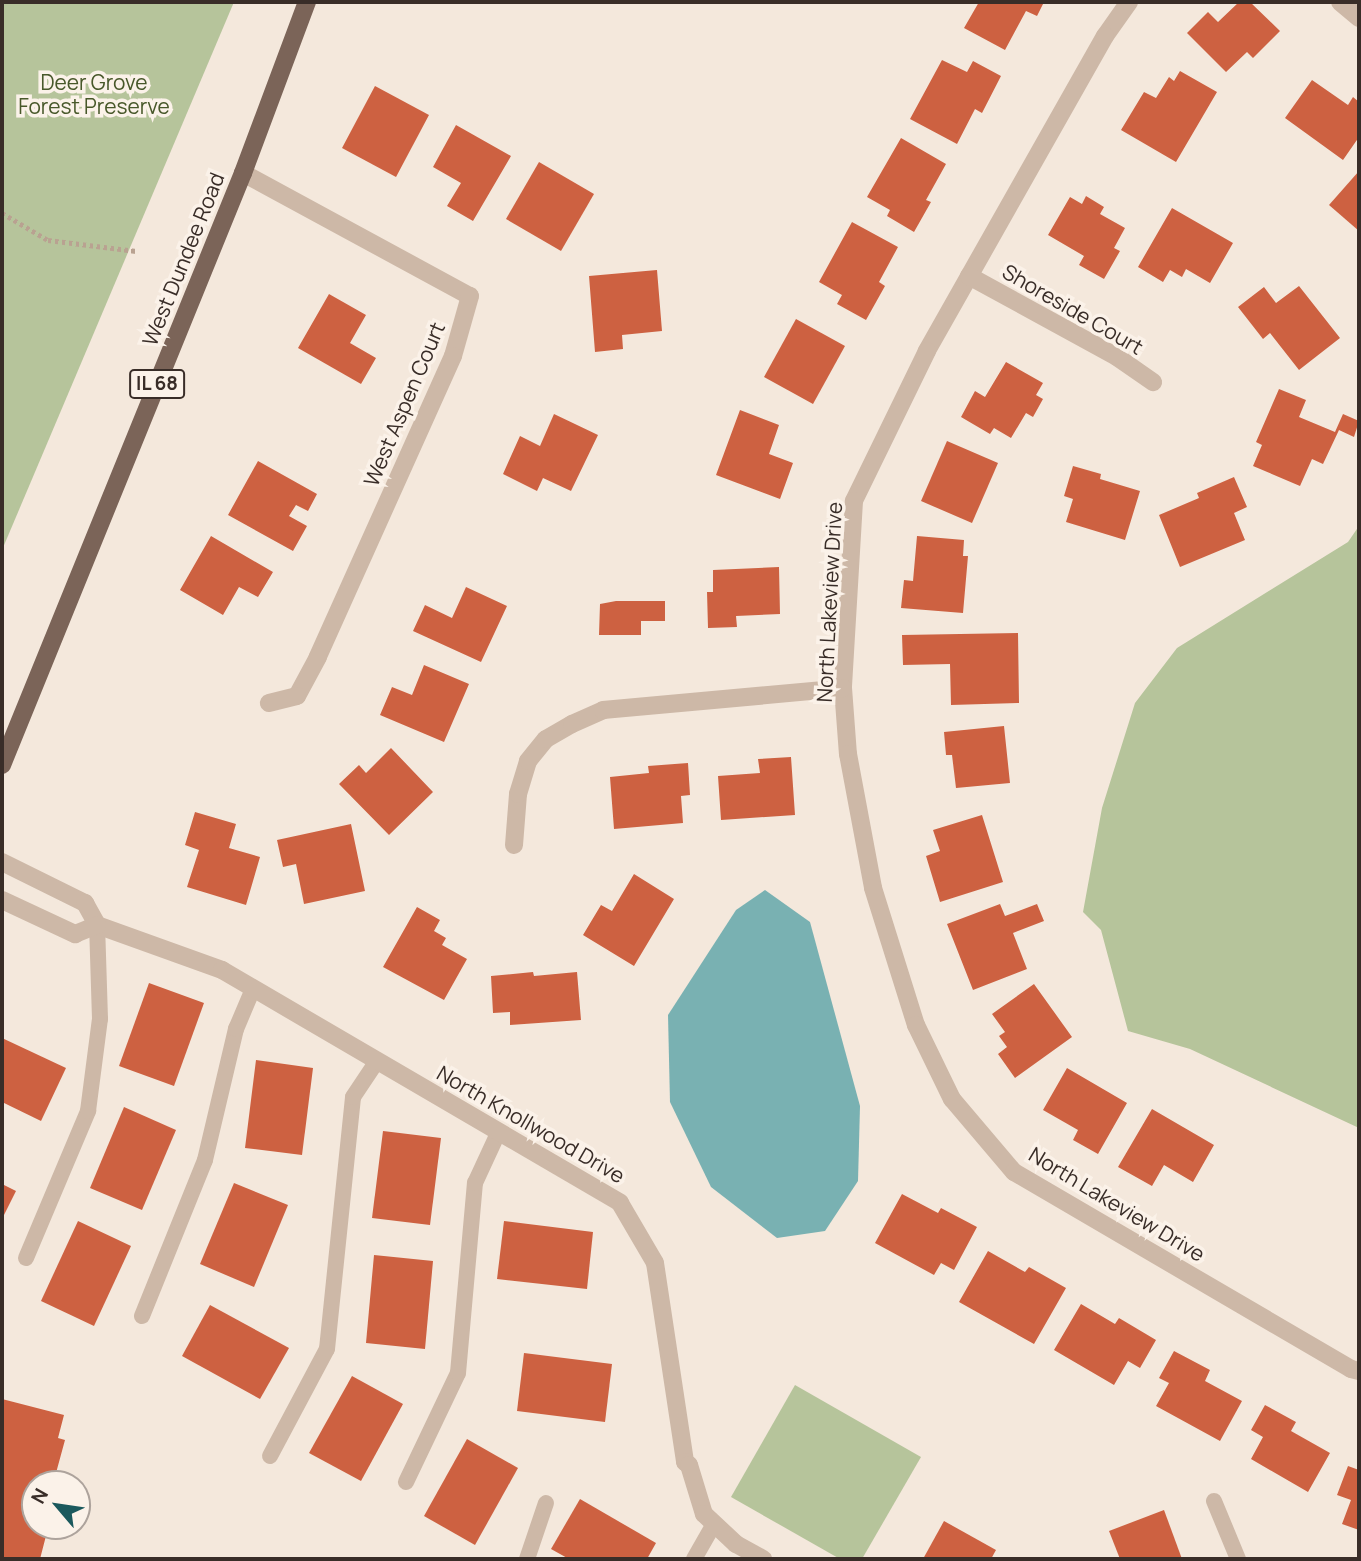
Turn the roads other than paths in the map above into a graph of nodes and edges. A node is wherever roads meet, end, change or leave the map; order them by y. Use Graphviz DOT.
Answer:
graph roads {
  1 [pos="307,2"];
  2 [pos="1129,2"];
  3 [pos="1340,2"];
  4 [pos="1359,18"];
  5 [pos="243,173"];
  6 [pos="969,276"];
  7 [pos="1153,382"];
  8 [pos="843,688"];
  9 [pos="269,704"];
  10 [pos="2,765"];
  11 [pos="514,845"];
  12 [pos="2,862"];
  13 [pos="2,900"];
  14 [pos="97,925"];
  15 [pos="253,989"];
  16 [pos="377,1061"];
  17 [pos="499,1131"];
  18 [pos="26,1258"];
  19 [pos="142,1316"];
  20 [pos="1359,1371"];
  21 [pos="270,1456"];
  22 [pos="406,1482"];
  23 [pos="1214,1501"];
  24 [pos="546,1503"];
  25 [pos="715,1524"];
  26 [pos="527,1559"];
  27 [pos="694,1559"];
  28 [pos="763,1559"];
  29 [pos="1238,1559"];
  1 -- 5 [label="main road, West Dundee Road / IL 68"];
  2 -- 6 [label="street, North Lakeview Drive"];
  3 -- 4 [label="street"];
  5 -- 9 [label="street, West Aspen Court"];
  5 -- 10 [label="main road, West Dundee Road / IL 68"];
  6 -- 7 [label="street, Shoreside Court"];
  6 -- 8 [label="street, North Lakeview Drive"];
  8 -- 11 [label="street"];
  8 -- 20 [label="street, North Lakeview Drive"];
  12 -- 14 [label="street"];
  13 -- 14 [label="street, North Knollwood Drive"];
  14 -- 15 [label="street, North Knollwood Drive"];
  14 -- 18 [label="lane"];
  15 -- 16 [label="street, North Knollwood Drive"];
  15 -- 19 [label="lane"];
  16 -- 17 [label="street, North Knollwood Drive"];
  16 -- 21 [label="lane"];
  17 -- 22 [label="lane"];
  17 -- 25 [label="street, North Knollwood Drive"];
  23 -- 29 [label="lane"];
  24 -- 26 [label="lane"];
  25 -- 27 [label="lane"];
  25 -- 28 [label="street, North Knollwood Drive"];
}
